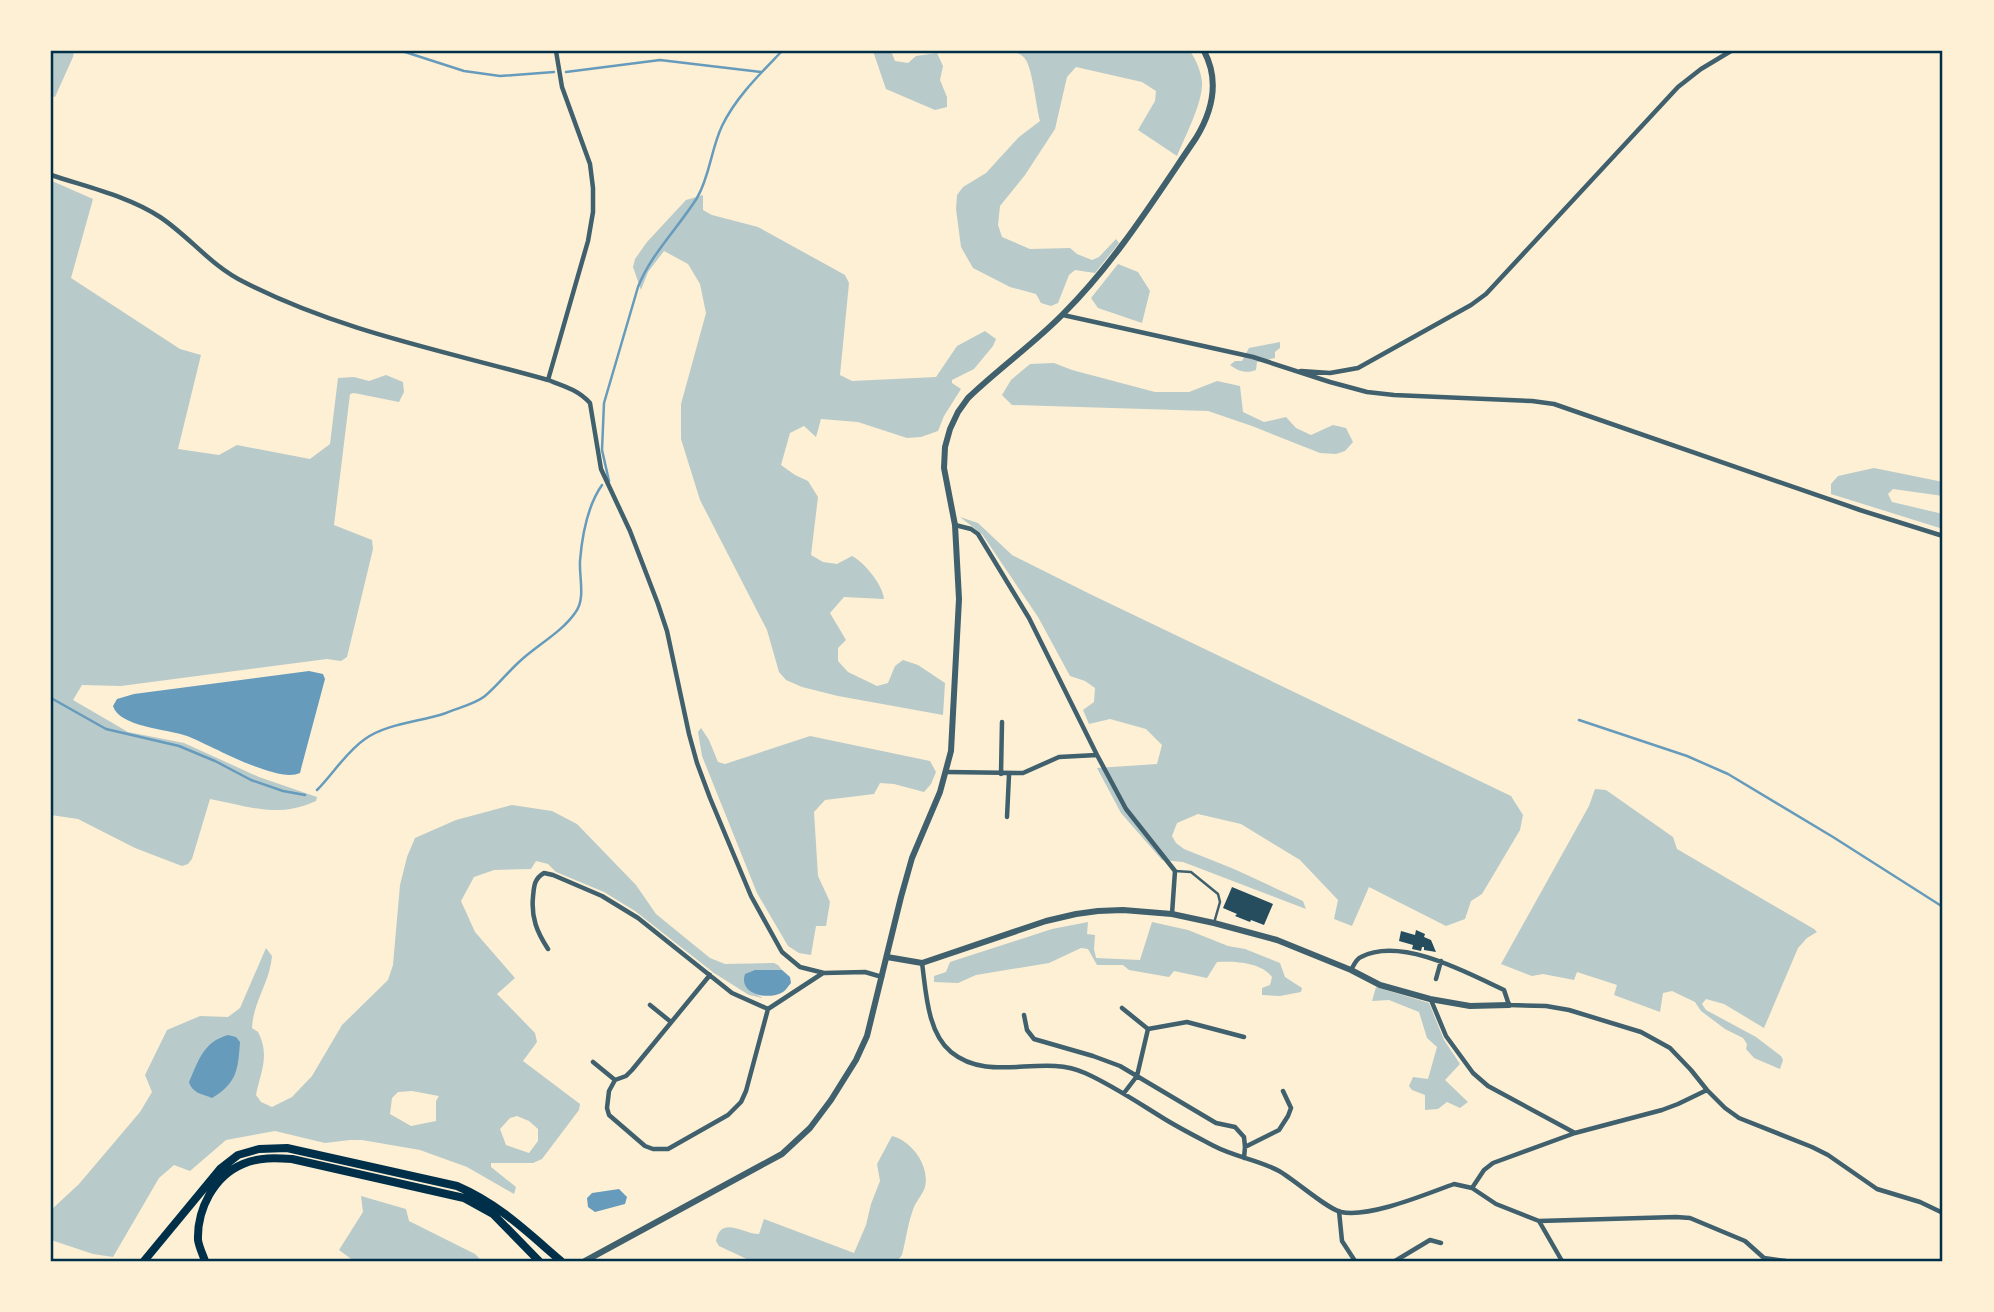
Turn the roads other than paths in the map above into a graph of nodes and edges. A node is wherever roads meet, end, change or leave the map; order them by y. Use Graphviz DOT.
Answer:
graph roads {
  1 [pos="556,51"];
  2 [pos="1204,51"];
  3 [pos="1731,51"];
  4 [pos="51,175"];
  5 [pos="1063,315"];
  6 [pos="1293,371"];
  7 [pos="548,380"];
  8 [pos="955,525"];
  9 [pos="1943,536"];
  10 [pos="1002,722"];
  11 [pos="1097,755"];
  12 [pos="947,772"];
  13 [pos="1001,774"];
  14 [pos="1009,775"];
  15 [pos="1007,817"];
  16 [pos="1175,871"];
  17 [pos="1172,914"];
  18 [pos="1214,923"];
  19 [pos="548,949"];
  20 [pos="887,957"];
  21 [pos="1441,961"];
  22 [pos="922,963"];
  23 [pos="1351,970"];
  24 [pos="824,973"];
  25 [pos="709,975"];
  26 [pos="882,977"];
  27 [pos="1436,979"];
  28 [pos="1430,999"];
  29 [pos="650,1005"];
  30 [pos="1509,1005"];
  31 [pos="1122,1008"];
  32 [pos="768,1009"];
  33 [pos="1024,1015"];
  34 [pos="671,1022"];
  35 [pos="1148,1029"];
  36 [pos="1244,1037"];
  37 [pos="593,1062"];
  38 [pos="1137,1076"];
  39 [pos="615,1080"];
  40 [pos="1707,1090"];
  41 [pos="1283,1091"];
  42 [pos="1124,1093"];
  43 [pos="1575,1133"];
  44 [pos="1245,1147"];
  45 [pos="1244,1158"];
  46 [pos="1472,1188"];
  47 [pos="1339,1211"];
  48 [pos="1943,1213"];
  49 [pos="1539,1221"];
  50 [pos="1441,1243"];
  51 [pos="1762,1260"];
  52 [pos="144,1261"];
  53 [pos="205,1261"];
  54 [pos="539,1261"];
  55 [pos="561,1261"];
  56 [pos="585,1261"];
  57 [pos="1356,1261"];
  58 [pos="1395,1261"];
  59 [pos="1562,1261"];
  60 [pos="1786,1261"];
  1 -- 7 [label="street"];
  2 -- 5 [label="street"];
  3 -- 6 [label="street"];
  4 -- 7 [label="street"];
  5 -- 6 [label="street"];
  5 -- 8 [label="street"];
  6 -- 9 [label="street"];
  7 -- 24 [label="street"];
  8 -- 11 [label="street"];
  8 -- 12 [label="street"];
  10 -- 13 [label="street"];
  11 -- 14 [label="street"];
  11 -- 16 [label="street"];
  12 -- 13 [label="street"];
  12 -- 20 [label="street"];
  13 -- 14 [label="street"];
  14 -- 15 [label="street"];
  16 -- 17 [label="street"];
  16 -- 18 [label="lane"];
  17 -- 18 [label="street"];
  17 -- 22 [label="street"];
  18 -- 23 [label="street"];
  19 -- 25 [label="street"];
  20 -- 22 [label="street"];
  20 -- 26 [label="street"];
  21 -- 23 [label="street"];
  21 -- 27 [label="street"];
  21 -- 30 [label="street"];
  22 -- 42 [label="street"];
  23 -- 28 [label="street"];
  24 -- 26 [label="street"];
  24 -- 32 [label="street"];
  25 -- 32 [label="street"];
  25 -- 34 [label="street"];
  26 -- 56 [label="street"];
  28 -- 30 [label="street"];
  28 -- 43 [label="street"];
  29 -- 34 [label="street"];
  30 -- 40 [label="street"];
  31 -- 35 [label="street"];
  32 -- 39 [label="street"];
  33 -- 38 [label="street"];
  34 -- 39 [label="street"];
  35 -- 36 [label="street"];
  35 -- 38 [label="street"];
  37 -- 39 [label="street"];
  38 -- 42 [label="street"];
  38 -- 44 [label="street"];
  40 -- 43 [label="street"];
  40 -- 48 [label="street"];
  41 -- 44 [label="street"];
  42 -- 45 [label="street"];
  43 -- 46 [label="street"];
  44 -- 45 [label="street"];
  45 -- 47 [label="street"];
  46 -- 47 [label="street"];
  46 -- 49 [label="street"];
  47 -- 57 [label="street"];
  49 -- 51 [label="street"];
  49 -- 59 [label="street"];
  50 -- 58 [label="street"];
  51 -- 60 [label="street"];
  52 -- 55 [label="highway"];
  53 -- 54 [label="highway"];
}
